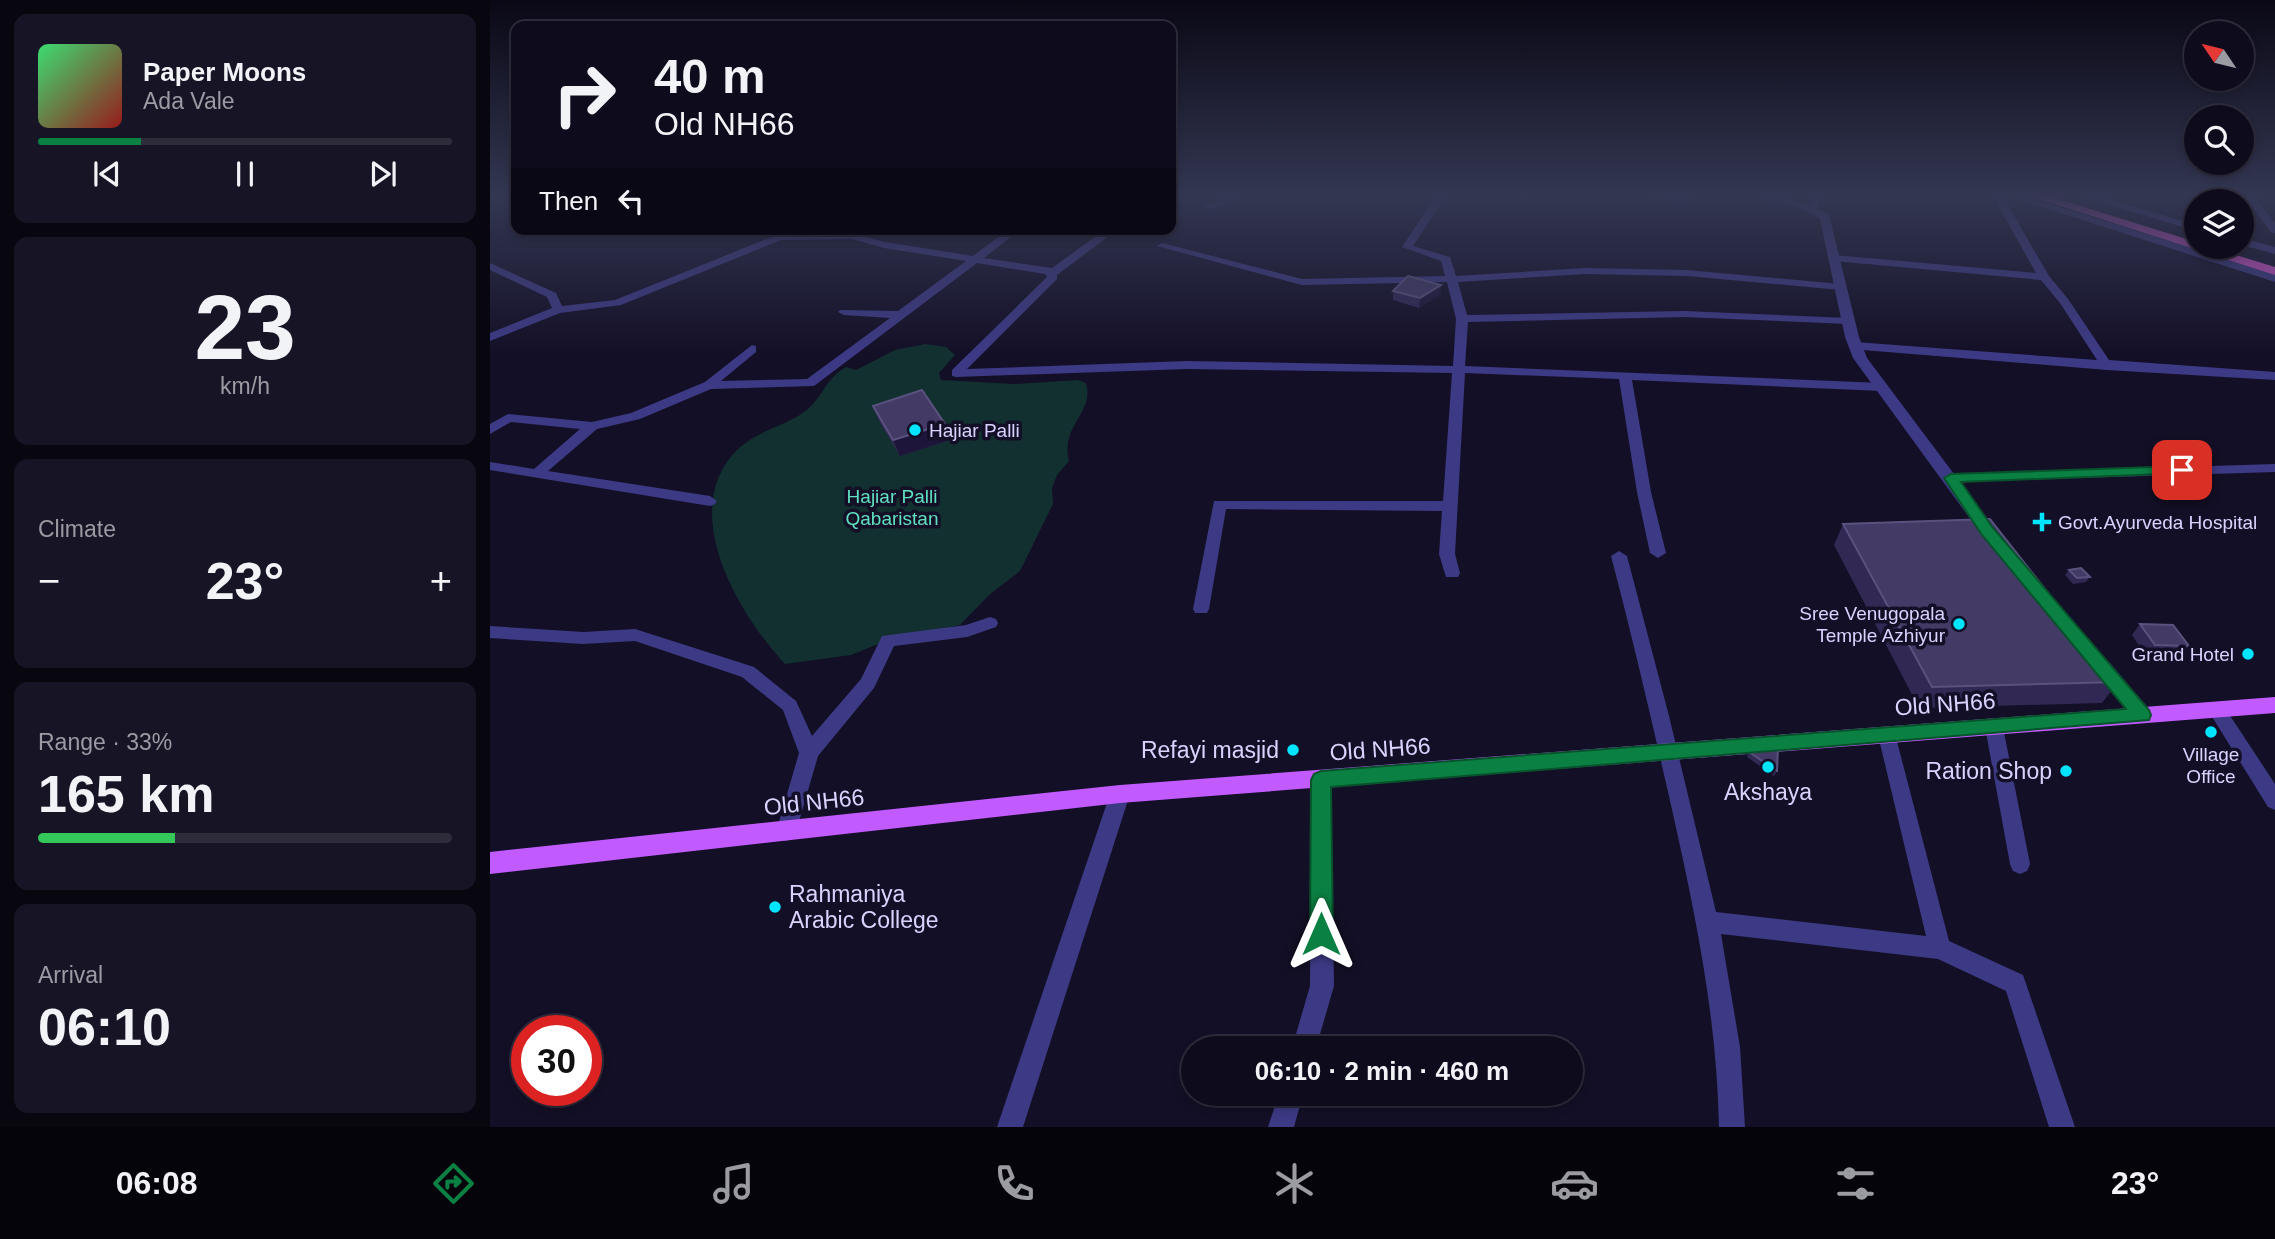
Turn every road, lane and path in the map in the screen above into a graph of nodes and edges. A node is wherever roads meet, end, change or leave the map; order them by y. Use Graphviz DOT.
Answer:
graph roads {
  1 [pos="750,250"];
  2 [pos="915,250"];
  3 [pos="985,250"];
  4 [pos="1085,250"];
  5 [pos="1176,250"];
  6 [pos="1416,250"];
  7 [pos="1832,250"];
  8 [pos="2029,250"];
  9 [pos="2184,250"];
  10 [pos="2254,253"];
  11 [pos="973,258"];
  12 [pos="1834,258"];
  13 [pos="2238,259"];
  14 [pos="2275,260"];
  15 [pos="490,266"];
  16 [pos="2275,271"];
  17 [pos="1051,274"];
  18 [pos="2044,276"];
  19 [pos="2275,278"];
  20 [pos="1452,279"];
  21 [pos="1841,288"];
  22 [pos="558,310"];
  23 [pos="844,312"];
  24 [pos="901,315"];
  25 [pos="1462,318"];
  26 [pos="1848,321"];
  27 [pos="490,337"];
  28 [pos="1855,346"];
  29 [pos="752,349"];
  30 [pos="2107,366"];
  31 [pos="1457,369"];
  32 [pos="1625,375"];
  33 [pos="2259,376"];
  34 [pos="2275,376"];
  35 [pos="709,385"];
  36 [pos="1882,387"];
  37 [pos="2275,391"];
  38 [pos="592,426"];
  39 [pos="490,430"];
  40 [pos="490,466"];
  41 [pos="2275,468"];
  42 [pos="537,473"];
  43 [pos="1951,478"];
  44 [pos="710,501"];
  45 [pos="1450,506"];
  46 [pos="2004,552"];
  47 [pos="1658,553"];
  48 [pos="1619,555"];
  49 [pos="1452,573"];
  50 [pos="1201,609"];
  51 [pos="990,623"];
  52 [pos="490,632"];
  53 [pos="2091,654"];
  54 [pos="2275,705"];
  55 [pos="2217,710"];
  56 [pos="2142,715"];
  57 [pos="1994,727"];
  58 [pos="1887,735"];
  59 [pos="809,753"];
  60 [pos="1669,753"];
  61 [pos="1321,780"];
  62 [pos="1120,794"];
  63 [pos="2275,801"];
  64 [pos="786,832"];
  65 [pos="490,863"];
  66 [pos="2020,864"];
  67 [pos="1709,922"];
  68 [pos="1940,948"];
  69 [pos="1307,1036"];
  70 [pos="1287,1106"];
  71 [pos="1010,1127"];
  72 [pos="1281,1127"];
  73 [pos="1732,1127"];
  74 [pos="2062,1127"];
  1 -- 22 [label="street"];
  2 -- 11 [label="street"];
  3 -- 11 [label="street"];
  4 -- 17 [label="street"];
  5 -- 20 [label="street"];
  6 -- 20 [label="street"];
  7 -- 12 [label="street"];
  8 -- 18 [label="street"];
  9 -- 19 [label="street"];
  10 -- 14 [label="highway"];
  11 -- 17 [label="street"];
  11 -- 24 [label="street"];
  12 -- 18 [label="street"];
  12 -- 21 [label="street"];
  13 -- 16 [label="highway"];
  15 -- 22 [label="street"];
  17 -- 31 [label="street"];
  18 -- 30 [label="street"];
  20 -- 21 [label="street"];
  20 -- 25 [label="street"];
  21 -- 26 [label="street"];
  22 -- 27 [label="street"];
  23 -- 24 [label="street"];
  24 -- 35 [label="street"];
  25 -- 26 [label="street"];
  25 -- 31 [label="street"];
  26 -- 28 [label="street"];
  28 -- 30 [label="street"];
  28 -- 36 [label="street"];
  29 -- 35 [label="street"];
  30 -- 33 [label="street"];
  31 -- 32 [label="street"];
  31 -- 45 [label="street"];
  32 -- 36 [label="street"];
  32 -- 47 [label="street"];
  33 -- 34 [label="street"];
  33 -- 37 [label="street"];
  35 -- 38 [label="street"];
  36 -- 43 [label="street"];
  38 -- 39 [label="street"];
  38 -- 42 [label="street"];
  40 -- 42 [label="street"];
  41 -- 43 [label="street"];
  42 -- 44 [label="street"];
  43 -- 46 [label="street"];
  45 -- 49 [label="street"];
  45 -- 50 [label="street"];
  48 -- 60 [label="street"];
  51 -- 59 [label="street"];
  52 -- 59 [label="street"];
  53 -- 56 [label="street"];
  54 -- 55 [label="main road, Old NH66"];
  55 -- 56 [label="main road, Old NH66"];
  55 -- 63 [label="street"];
  56 -- 57 [label="main road, Old NH66"];
  57 -- 58 [label="main road, Old NH66"];
  57 -- 66 [label="street"];
  58 -- 60 [label="main road, Old NH66"];
  58 -- 68 [label="street"];
  59 -- 64 [label="street"];
  60 -- 61 [label="main road, Old NH66"];
  60 -- 67 [label="street"];
  61 -- 62 [label="main road, Old NH66"];
  61 -- 69 [label="street"];
  62 -- 64 [label="main road, Old NH66"];
  62 -- 71 [label="street"];
  64 -- 65 [label="main road, Old NH66"];
  67 -- 68 [label="street"];
  67 -- 73 [label="street"];
  68 -- 74 [label="street"];
  70 -- 72 [label="street"];
}
